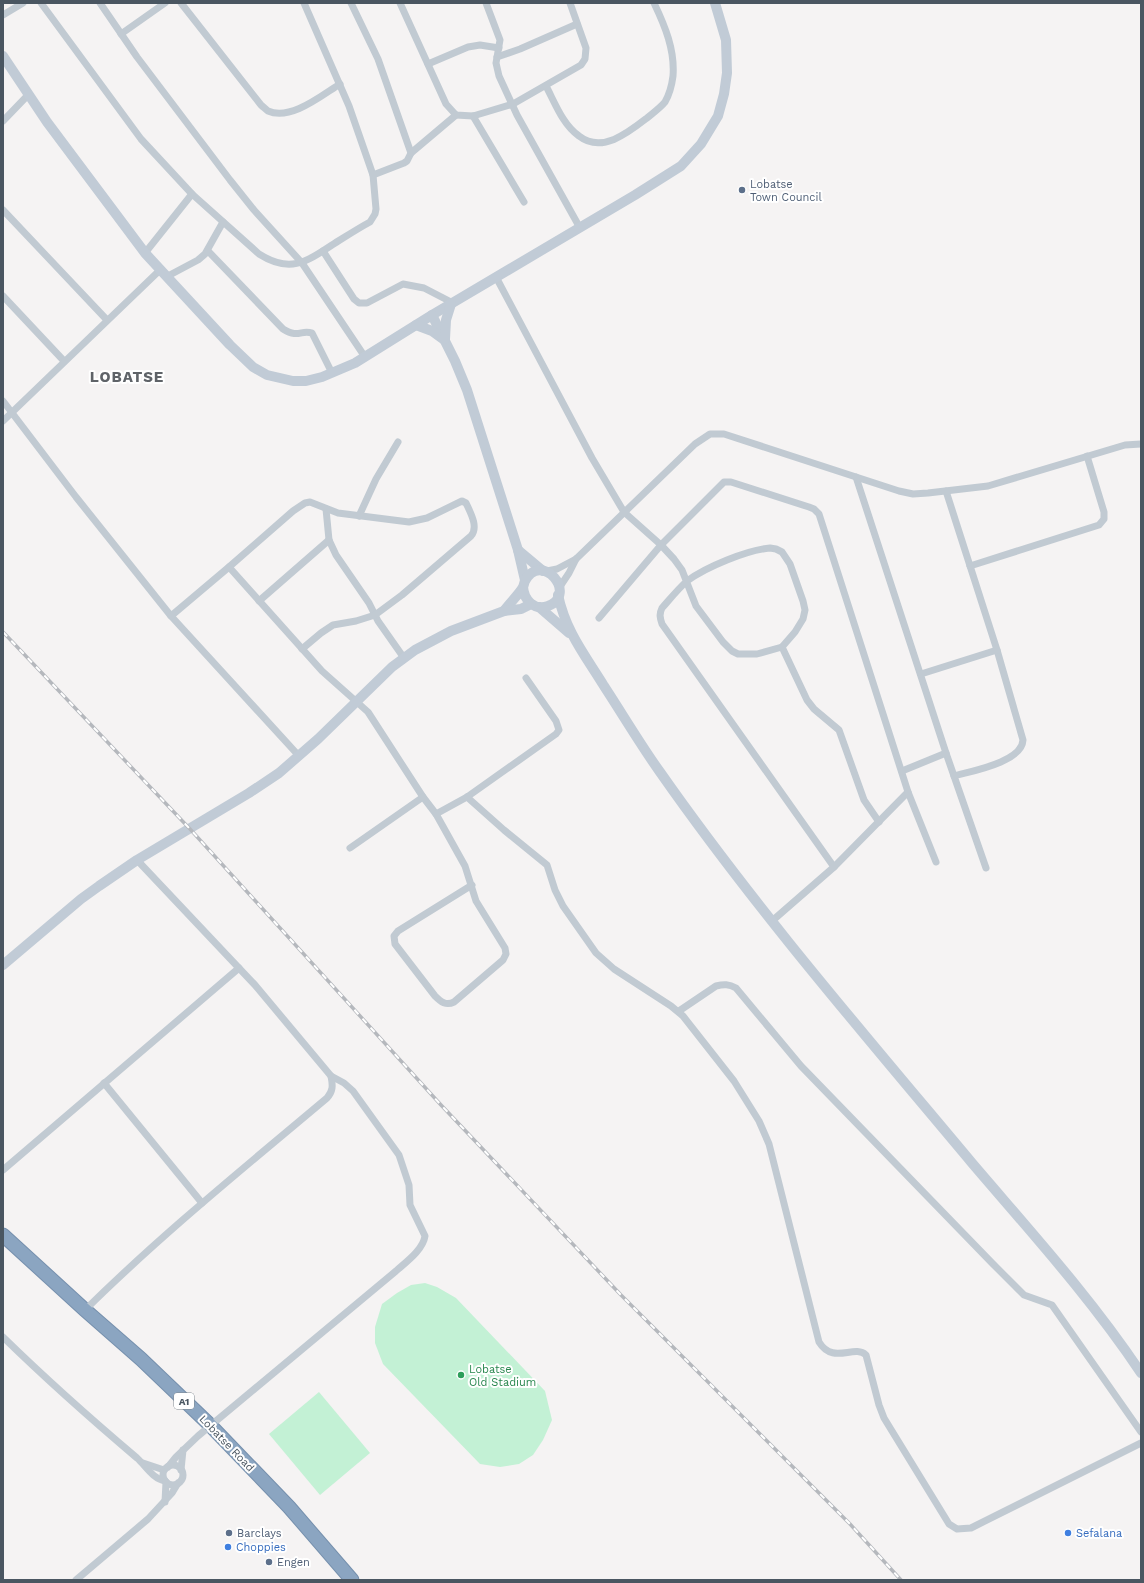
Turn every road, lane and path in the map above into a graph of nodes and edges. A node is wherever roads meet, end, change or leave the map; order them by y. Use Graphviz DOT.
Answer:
graph roads {
  1 [pos="24,3"];
  2 [pos="41,3"];
  3 [pos="100,3"];
  4 [pos="165,3"];
  5 [pos="181,3"];
  6 [pos="304,3"];
  7 [pos="351,3"];
  8 [pos="409,3"];
  9 [pos="486,3"];
  10 [pos="570,3"];
  11 [pos="654,3"];
  12 [pos="714,3"];
  13 [pos="401,5"];
  14 [pos="3,16"];
  15 [pos="578,24"];
  16 [pos="121,34"];
  17 [pos="499,48"];
  18 [pos="3,56"];
  19 [pos="497,57"];
  20 [pos="428,64"];
  21 [pos="340,84"];
  22 [pos="546,86"];
  23 [pos="28,94"];
  24 [pos="513,104"];
  25 [pos="456,115"];
  26 [pos="473,116"];
  27 [pos="3,121"];
  28 [pos="410,153"];
  29 [pos="373,175"];
  30 [pos="192,194"];
  31 [pos="524,202"];
  32 [pos="3,210"];
  33 [pos="223,222"];
  34 [pos="580,228"];
  35 [pos="208,251"];
  36 [pos="323,251"];
  37 [pos="146,253"];
  38 [pos="302,263"];
  39 [pos="163,274"];
  40 [pos="496,277"];
  41 [pos="3,296"];
  42 [pos="453,303"];
  43 [pos="432,315"];
  44 [pos="107,320"];
  45 [pos="416,325"];
  46 [pos="445,341"];
  47 [pos="365,357"];
  48 [pos="64,361"];
  49 [pos="332,373"];
  50 [pos="3,401"];
  51 [pos="12,413"];
  52 [pos="3,421"];
  53 [pos="398,442"];
  54 [pos="1141,444"];
  55 [pos="1087,456"];
  56 [pos="856,477"];
  57 [pos="946,491"];
  58 [pos="326,509"];
  59 [pos="624,512"];
  60 [pos="358,516"];
  61 [pos="329,540"];
  62 [pos="661,545"];
  63 [pos="518,550"];
  64 [pos="576,559"];
  65 [pos="970,566"];
  66 [pos="229,568"];
  67 [pos="545,571"];
  68 [pos="687,582"];
  69 [pos="524,584"];
  70 [pos="559,591"];
  71 [pos="259,601"];
  72 [pos="535,606"];
  73 [pos="504,611"];
  74 [pos="375,615"];
  75 [pos="171,616"];
  76 [pos="599,618"];
  77 [pos="572,636"];
  78 [pos="782,647"];
  79 [pos="302,649"];
  80 [pos="997,650"];
  81 [pos="404,658"];
  82 [pos="921,674"];
  83 [pos="526,678"];
  84 [pos="356,702"];
  85 [pos="946,753"];
  86 [pos="299,756"];
  87 [pos="902,771"];
  88 [pos="954,776"];
  89 [pos="908,792"];
  90 [pos="423,797"];
  91 [pos="467,797"];
  92 [pos="436,814"];
  93 [pos="879,822"];
  94 [pos="350,848"];
  95 [pos="137,860"];
  96 [pos="936,862"];
  97 [pos="834,867"];
  98 [pos="986,868"];
  99 [pos="472,885"];
  100 [pos="772,921"];
  101 [pos="3,965"];
  102 [pos="239,968"];
  103 [pos="679,1011"];
  104 [pos="331,1076"];
  105 [pos="104,1083"];
  106 [pos="3,1170"];
  107 [pos="202,1203"];
  108 [pos="3,1235"];
  109 [pos="85,1310"];
  110 [pos="3,1337"];
  111 [pos="1141,1373"];
  112 [pos="210,1425"];
  113 [pos="1141,1432"];
  114 [pos="1141,1443"];
  115 [pos="183,1450"];
  116 [pos="141,1462"];
  117 [pos="166,1468"];
  118 [pos="181,1470"];
  119 [pos="165,1481"];
  120 [pos="178,1483"];
  121 [pos="165,1502"];
  122 [pos="76,1580"];
  123 [pos="352,1580"];
  1 -- 14 [label="street"];
  2 -- 30 [label="street"];
  3 -- 16 [label="street"];
  4 -- 16 [label="street"];
  5 -- 21 [label="street"];
  6 -- 21 [label="street"];
  7 -- 28 [label="street"];
  8 -- 13 [label="street"];
  9 -- 17 [label="street"];
  10 -- 15 [label="street"];
  11 -- 22 [label="street"];
  12 -- 34 [label="main road"];
  13 -- 20 [label="street"];
  15 -- 19 [label="street"];
  15 -- 22 [label="street"];
  16 -- 38 [label="street"];
  17 -- 19 [label="street"];
  17 -- 20 [label="street"];
  18 -- 23 [label="main road"];
  19 -- 24 [label="street"];
  20 -- 25 [label="street"];
  21 -- 29 [label="street"];
  22 -- 24 [label="street"];
  23 -- 27 [label="street"];
  23 -- 37 [label="main road"];
  24 -- 26 [label="street"];
  24 -- 34 [label="street"];
  25 -- 26 [label="street"];
  25 -- 28 [label="street"];
  26 -- 31 [label="street"];
  28 -- 29 [label="street"];
  29 -- 36 [label="street"];
  30 -- 33 [label="street"];
  30 -- 37 [label="street"];
  32 -- 44 [label="street"];
  33 -- 35 [label="street"];
  33 -- 38 [label="street"];
  34 -- 40 [label="main road"];
  35 -- 39 [label="street"];
  35 -- 49 [label="street"];
  36 -- 38 [label="street"];
  36 -- 42 [label="street"];
  37 -- 39 [label="main road"];
  38 -- 47 [label="street"];
  39 -- 44 [label="street"];
  39 -- 49 [label="main road"];
  40 -- 42 [label="main road"];
  40 -- 59 [label="street"];
  41 -- 48 [label="street"];
  42 -- 43 [label="main road"];
  42 -- 46 [label="main road"];
  43 -- 45 [label="main road"];
  43 -- 46 [label="main road"];
  44 -- 48 [label="street"];
  45 -- 46 [label="main road"];
  45 -- 47 [label="main road"];
  46 -- 63 [label="main road"];
  47 -- 49 [label="main road"];
  48 -- 51 [label="street"];
  50 -- 51 [label="street"];
  51 -- 52 [label="street"];
  51 -- 75 [label="street"];
  53 -- 60 [label="street"];
  54 -- 55 [label="street"];
  55 -- 57 [label="street"];
  55 -- 65 [label="street"];
  56 -- 57 [label="street"];
  56 -- 59 [label="street"];
  56 -- 82 [label="street"];
  57 -- 65 [label="street"];
  58 -- 60 [label="street"];
  58 -- 61 [label="street"];
  58 -- 66 [label="street"];
  59 -- 62 [label="street"];
  59 -- 64 [label="street"];
  60 -- 74 [label="street"];
  61 -- 71 [label="street"];
  61 -- 74 [label="street"];
  62 -- 68 [label="street"];
  62 -- 76 [label="street"];
  62 -- 87 [label="street"];
  63 -- 67 [label="main road"];
  63 -- 69 [label="main road"];
  64 -- 67 [label="street"];
  64 -- 70 [label="street"];
  65 -- 80 [label="street"];
  66 -- 71 [label="street"];
  66 -- 75 [label="street"];
  67 -- 69 [label="main road"];
  67 -- 70 [label="main road"];
  68 -- 78 [label="street"];
  68 -- 78 [label="street"];
  68 -- 97 [label="street"];
  69 -- 72 [label="main road"];
  69 -- 73 [label="main road"];
  70 -- 72 [label="main road"];
  70 -- 77 [label="main road"];
  71 -- 79 [label="street"];
  72 -- 73 [label="main road"];
  72 -- 77 [label="main road"];
  73 -- 81 [label="main road"];
  74 -- 79 [label="street"];
  74 -- 81 [label="street"];
  75 -- 86 [label="street"];
  77 -- 100 [label="main road"];
  78 -- 93 [label="street"];
  79 -- 84 [label="street"];
  80 -- 82 [label="street"];
  80 -- 88 [label="street"];
  81 -- 84 [label="main road"];
  82 -- 85 [label="street"];
  83 -- 91 [label="street"];
  84 -- 86 [label="main road"];
  84 -- 90 [label="street"];
  85 -- 87 [label="street"];
  85 -- 88 [label="street"];
  86 -- 95 [label="main road"];
  87 -- 89 [label="street"];
  88 -- 98 [label="street"];
  89 -- 93 [label="street"];
  89 -- 96 [label="street"];
  90 -- 92 [label="street"];
  90 -- 94 [label="street"];
  91 -- 92 [label="street"];
  91 -- 103 [label="street"];
  92 -- 99 [label="street"];
  93 -- 97 [label="street"];
  95 -- 101 [label="main road"];
  95 -- 102 [label="street"];
  97 -- 100 [label="street"];
  99 -- 99 [label="street"];
  100 -- 111 [label="main road"];
  102 -- 104 [label="street"];
  102 -- 105 [label="street"];
  103 -- 113 [label="street"];
  103 -- 114 [label="street"];
  104 -- 107 [label="street"];
  104 -- 112 [label="street"];
  105 -- 106 [label="street"];
  105 -- 107 [label="street"];
  107 -- 109 [label="street"];
  108 -- 109 [label="highway, Lobatse Road / A1"];
  109 -- 112 [label="highway, Lobatse Road / A1"];
  110 -- 116 [label="street"];
  112 -- 115 [label="street"];
  112 -- 123 [label="highway, Lobatse Road / A1"];
  115 -- 117 [label="street"];
  115 -- 118 [label="street"];
  116 -- 117 [label="street"];
  116 -- 119 [label="street"];
  117 -- 118 [label="street"];
  117 -- 119 [label="street"];
  118 -- 120 [label="street"];
  119 -- 120 [label="street"];
  119 -- 121 [label="street"];
  120 -- 121 [label="street"];
  121 -- 122 [label="street"];
}
